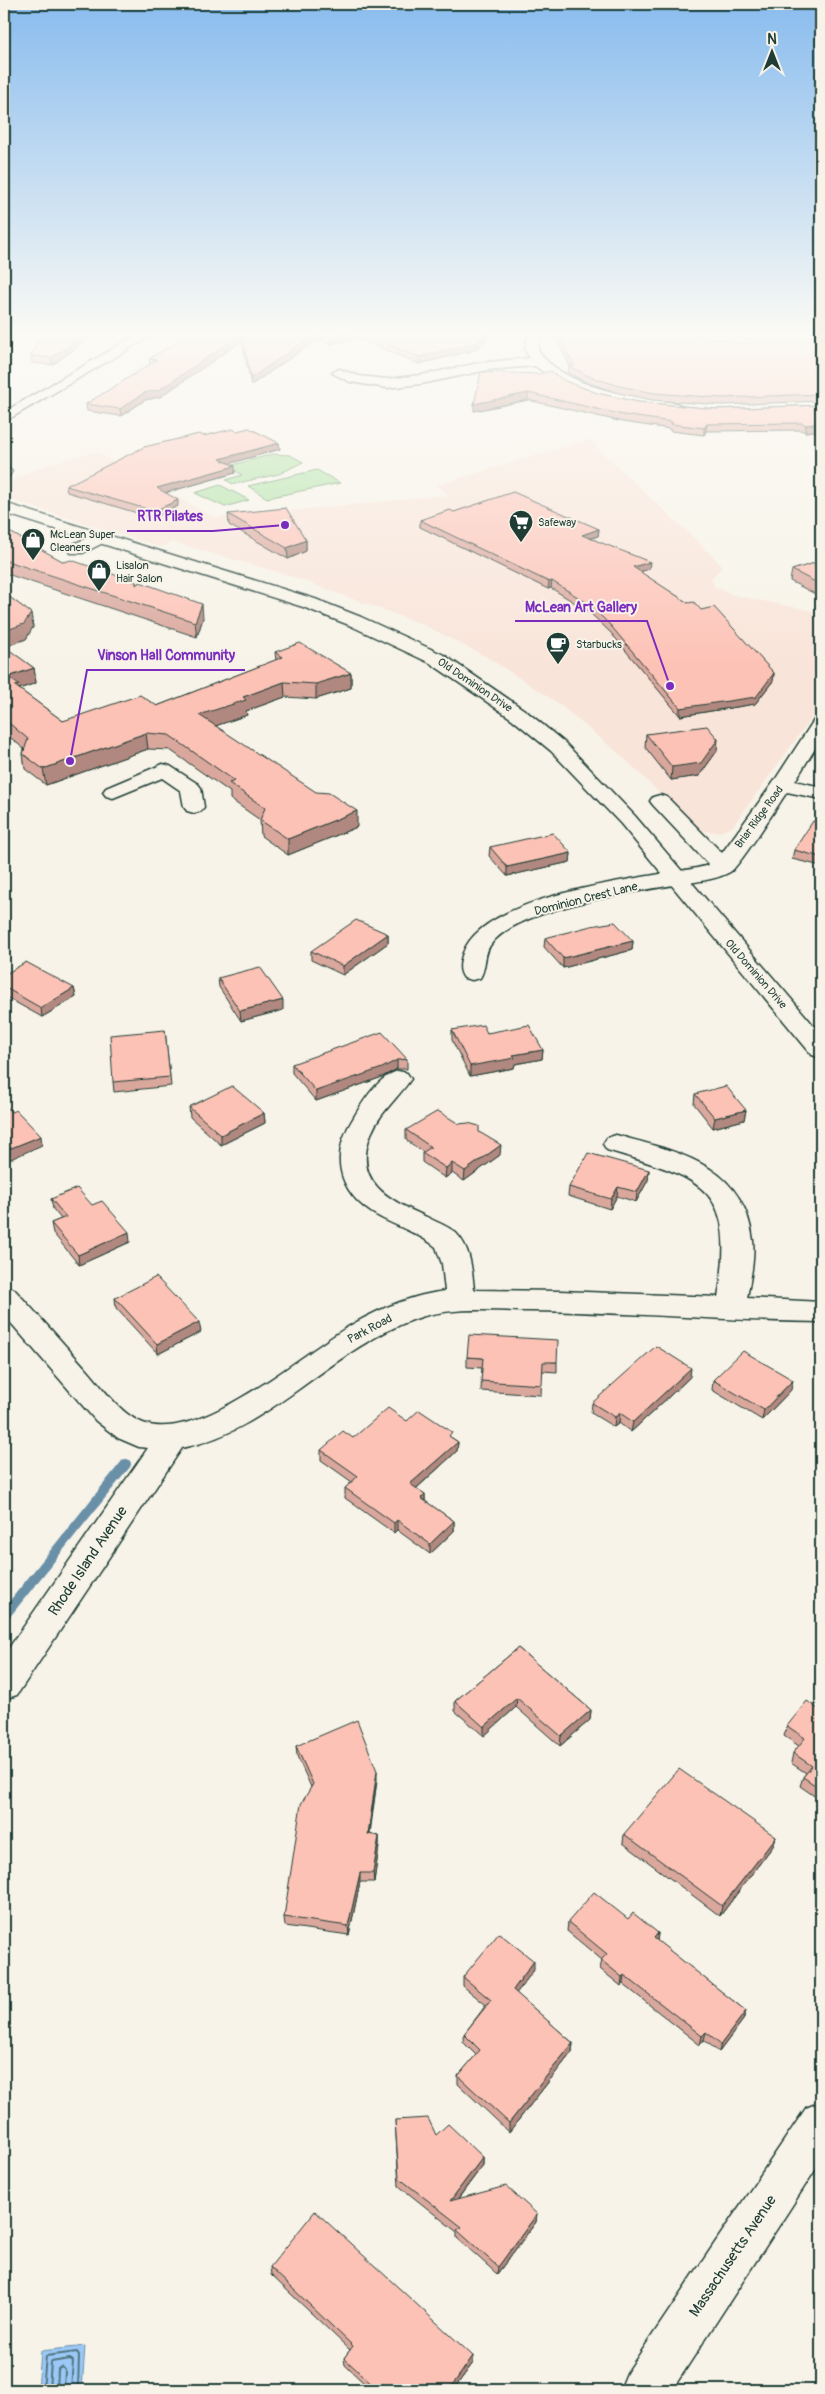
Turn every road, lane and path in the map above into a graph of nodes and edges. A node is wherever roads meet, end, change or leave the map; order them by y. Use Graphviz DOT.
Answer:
graph roads {
  1 [pos="4,508"];
  2 [pos="97,539"];
  3 [pos="77,549"];
  4 [pos="821,724"];
  5 [pos="782,785"];
  6 [pos="113,792"];
  7 [pos="821,793"];
  8 [pos="660,801"];
  9 [pos="194,807"];
  10 [pos="723,867"];
  11 [pos="674,878"];
  12 [pos="472,973"];
  13 [pos="821,1050"];
  14 [pos="398,1079"];
  15 [pos="616,1144"];
  16 [pos="4,1296"];
  17 [pos="461,1300"];
  18 [pos="731,1310"];
  19 [pos="821,1312"];
  20 [pos="172,1438"];
  21 [pos="4,1684"];
  22 [pos="821,2123"];
  23 [pos="644,2390"];
  1 -- 2 [label="street, Old Dominion Drive"];
  2 -- 3 [label="street"];
  2 -- 11 [label="street, Old Dominion Drive"];
  4 -- 5 [label="street, Briar Ridge Road"];
  5 -- 7 [label="street"];
  5 -- 10 [label="street, Briar Ridge Road"];
  6 -- 9 [label="street"];
  8 -- 10 [label="street"];
  10 -- 11 [label="street"];
  11 -- 12 [label="street, Dominion Crest Lane"];
  11 -- 13 [label="street, Old Dominion Drive"];
  14 -- 17 [label="street"];
  15 -- 18 [label="street"];
  16 -- 20 [label="street, Park Road"];
  17 -- 18 [label="street, Park Road"];
  17 -- 20 [label="street, Park Road"];
  18 -- 19 [label="street, Park Road"];
  20 -- 21 [label="street, Rhode Island Avenue"];
  22 -- 23 [label="street, Massachusetts Avenue"];
}
